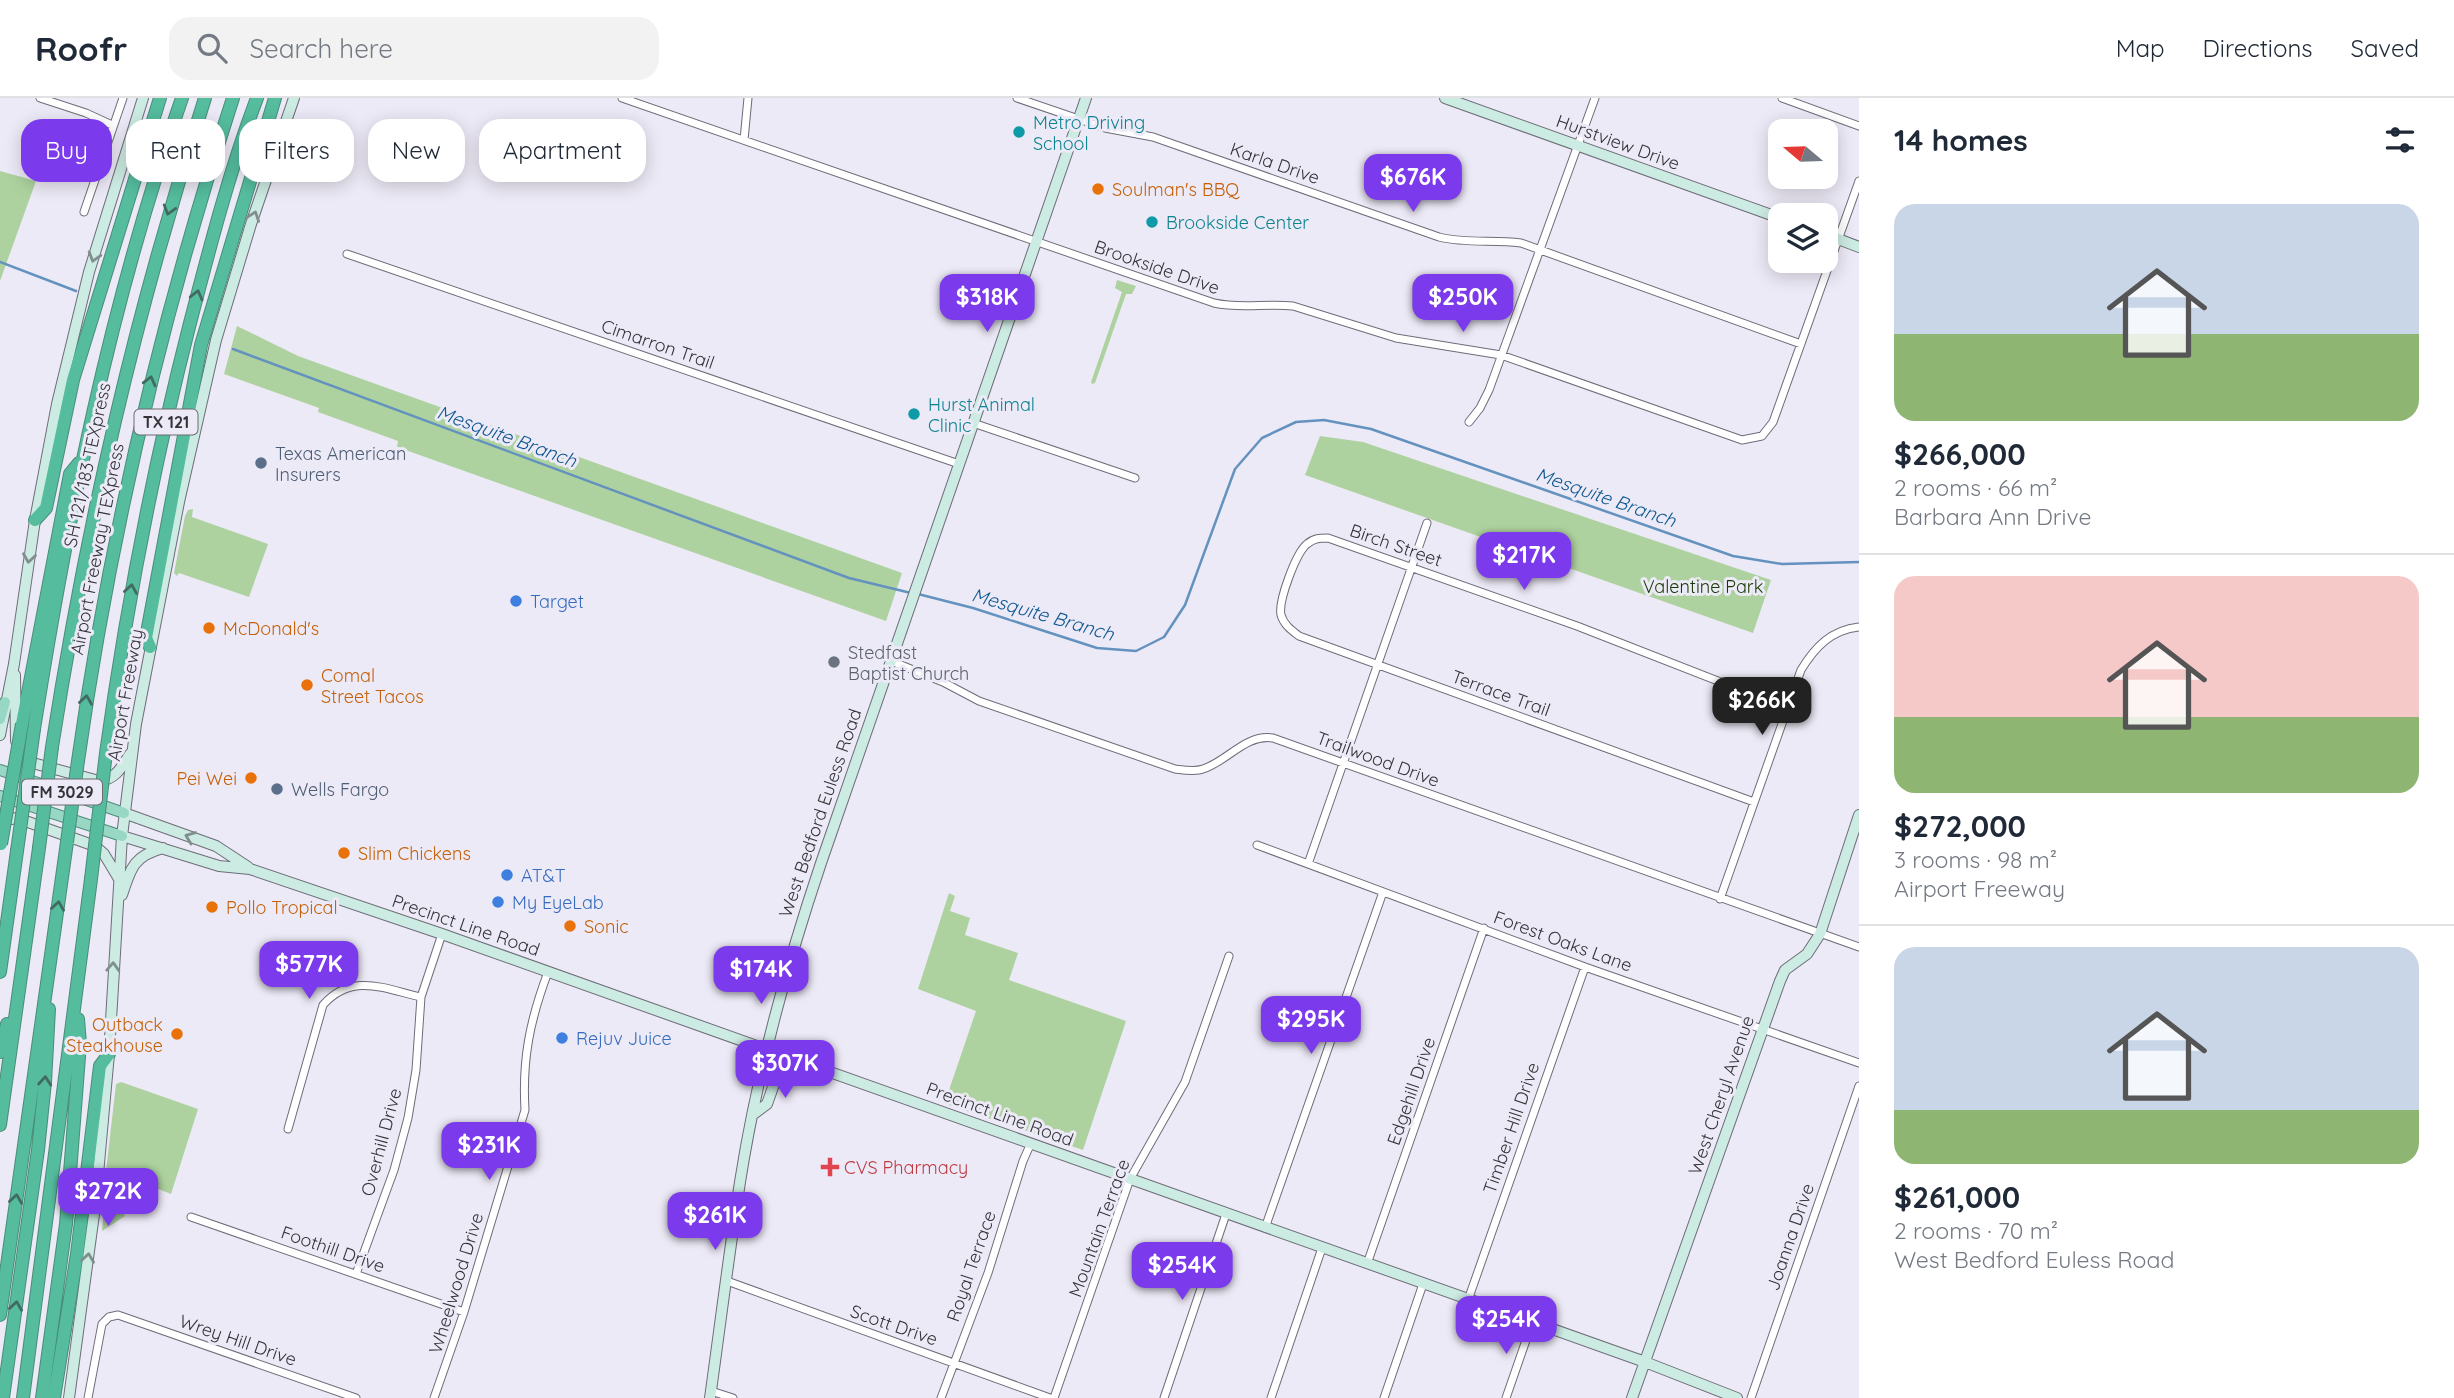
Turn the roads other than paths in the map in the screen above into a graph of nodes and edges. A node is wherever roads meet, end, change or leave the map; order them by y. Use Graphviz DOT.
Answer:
graph roads {
  1 [pos="40,98"];
  2 [pos="123,98"];
  3 [pos="143,98"];
  4 [pos="160,98"];
  5 [pos="182,98"];
  6 [pos="205,98"];
  7 [pos="233,98"];
  8 [pos="257,98"];
  9 [pos="275,98"];
  10 [pos="295,98"];
  11 [pos="622,98"];
  12 [pos="748,98"];
  13 [pos="1017,98"];
  14 [pos="1086,98"];
  15 [pos="1445,98"];
  16 [pos="1595,98"];
  17 [pos="1782,98"];
  18 [pos="99,119"];
  19 [pos="1079,119"];
  20 [pos="112,125"];
  21 [pos="1859,126"];
  22 [pos="744,140"];
  23 [pos="1578,146"];
  24 [pos="1859,181"];
  25 [pos="94,182"];
  26 [pos="84,212"];
  27 [pos="1768,214"];
  28 [pos="1838,239"];
  29 [pos="1036,242"];
  30 [pos="1859,247"];
  31 [pos="1539,249"];
  32 [pos="347,254"];
  33 [pos="1826,273"];
  34 [pos="1801,344"];
  35 [pos="1502,355"];
  36 [pos="1469,422"];
  37 [pos="973,423"];
  38 [pos="959,464"];
  39 [pos="1135,478"];
  40 [pos="35,520"];
  41 [pos="1427,523"];
  42 [pos="1412,566"];
  43 [pos="1290,579"];
  44 [pos="1859,627"];
  45 [pos="150,647"];
  46 [pos="891,661"];
  47 [pos="1378,666"];
  48 [pos="13,669"];
  49 [pos="5,702"];
  50 [pos="1787,708"];
  51 [pos="0,719"];
  52 [pos="28,726"];
  53 [pos="0,735"];
  54 [pos="132,752"];
  55 [pos="1344,763"];
  56 [pos="0,770"];
  57 [pos="0,796"];
  58 [pos="1754,802"];
  59 [pos="124,813"];
  60 [pos="1859,815"];
  61 [pos="0,825"];
  62 [pos="122,836"];
  63 [pos="1257,845"];
  64 [pos="1,848"];
  65 [pos="163,848"];
  66 [pos="1308,864"];
  67 [pos="250,869"];
  68 [pos="119,880"];
  69 [pos="1383,892"];
  70 [pos="1720,899"];
  71 [pos="117,911"];
  72 [pos="1484,928"];
  73 [pos="442,934"];
  74 [pos="1820,934"];
  75 [pos="1859,947"];
  76 [pos="1228,956"];
  77 [pos="1584,967"];
  78 [pos="22,969"];
  79 [pos="48,970"];
  80 [pos="0,972"];
  81 [pos="548,972"];
  82 [pos="421,997"];
  83 [pos="76,999"];
  84 [pos="1762,1029"];
  85 [pos="767,1049"];
  86 [pos="0,1052"];
  87 [pos="109,1054"];
  88 [pos="795,1059"];
  89 [pos="1859,1063"];
  90 [pos="1859,1086"];
  91 [pos="754,1113"];
  92 [pos="0,1125"];
  93 [pos="288,1129"];
  94 [pos="1031,1143"];
  95 [pos="1130,1180"];
  96 [pos="1226,1214"];
  97 [pos="191,1217"];
  98 [pos="1265,1228"];
  99 [pos="1322,1248"];
  100 [pos="1367,1264"];
  101 [pos="356,1274"];
  102 [pos="727,1281"];
  103 [pos="1423,1284"];
  104 [pos="1468,1300"];
  105 [pos="464,1312"];
  106 [pos="0,1315"];
  107 [pos="1532,1323"];
  108 [pos="1645,1362"];
  109 [pos="954,1363"];
  110 [pos="711,1394"];
  111 [pos="3,1398"];
  112 [pos="23,1398"];
  113 [pos="41,1398"];
  114 [pos="54,1398"];
  115 [pos="69,1398"];
  116 [pos="88,1398"];
  117 [pos="356,1398"];
  118 [pos="434,1398"];
  119 [pos="733,1398"];
  120 [pos="941,1398"];
  121 [pos="1052,1398"];
  122 [pos="1164,1398"];
  123 [pos="1271,1398"];
  124 [pos="1384,1398"];
  125 [pos="1506,1398"];
  126 [pos="1632,1398"];
  127 [pos="1737,1398"];
  128 [pos="1751,1398"];
  1 -- 18 [label="street"];
  2 -- 20 [label="street"];
  3 -- 40 [label="main road, one-way"];
  4 -- 40 [label="highway"];
  5 -- 52 [label="highway"];
  6 -- 78 [label="highway, SH 121/183 TEXpress, one-way, bridge"];
  79 -- 7 [label="highway, Airport Freeway TEXpress, one-way, bridge"];
  83 -- 8 [label="highway, Airport Freeway / TX 121, one-way, bridge"];
  9 -- 45 [label="highway"];
  45 -- 10 [label="main road, Airport Freeway, one-way"];
  11 -- 22 [label="street, Brookside Drive"];
  12 -- 22 [label="street"];
  13 -- 19 [label="street, Karla Drive"];
  14 -- 19 [label="main road, West Bedford Euless Road"];
  15 -- 23 [label="main road, Hurstview Drive"];
  16 -- 23 [label="street"];
  17 -- 21 [label="street"];
  19 -- 29 [label="main road, West Bedford Euless Road"];
  19 -- 31 [label="street, Karla Drive"];
  22 -- 29 [label="street, Brookside Drive"];
  23 -- 27 [label="main road, Hurstview Drive"];
  23 -- 31 [label="street"];
  24 -- 28 [label="street"];
  25 -- 26 [label="street"];
  28 -- 30 [label="main road"];
  29 -- 35 [label="street, Brookside Drive"];
  29 -- 37 [label="main road, West Bedford Euless Road"];
  31 -- 34 [label="street, Karla Drive"];
  31 -- 35 [label="street"];
  32 -- 38 [label="street, Cimarron Trail"];
  33 -- 34 [label="street"];
  34 -- 35 [label="street, Brookside Drive"];
  35 -- 36 [label="street"];
  37 -- 38 [label="main road, West Bedford Euless Road"];
  37 -- 39 [label="street"];
  38 -- 46 [label="main road, West Bedford Euless Road"];
  40 -- 48 [label="main road, one-way"];
  41 -- 42 [label="street"];
  42 -- 43 [label="street, Birch Street"];
  42 -- 47 [label="street"];
  42 -- 50 [label="street, Birch Street"];
  43 -- 47 [label="street, Terrace Trail"];
  44 -- 50 [label="street"];
  45 -- 54 [label="main road, Airport Freeway"];
  46 -- 55 [label="street, Trailwood Drive"];
  46 -- 85 [label="main road, West Bedford Euless Road"];
  47 -- 55 [label="street"];
  47 -- 58 [label="street, Terrace Trail"];
  48 -- 49 [label="main road"];
  48 -- 54 [label="main road"];
  49 -- 51 [label="main road"];
  49 -- 53 [label="main road"];
  50 -- 58 [label="street"];
  52 -- 64 [label="highway, bridge"];
  52 -- 80 [label="highway, bridge"];
  54 -- 59 [label="main road, Airport Freeway"];
  55 -- 66 [label="street"];
  55 -- 70 [label="street, Trailwood Drive"];
  56 -- 59 [label="main road, Precinct Line Road / FM 3029"];
  57 -- 62 [label="main road, Precinct Line Road / FM 3029"];
  58 -- 70 [label="street"];
  59 -- 62 [label="main road, Airport Freeway"];
  67 -- 59 [label="main road, Precinct Line Road, one-way"];
  60 -- 74 [label="main road, West Cheryl Avenue"];
  61 -- 68 [label="main road"];
  62 -- 65 [label="main road, Precinct Line Road"];
  62 -- 68 [label="main road, Airport Freeway"];
  63 -- 66 [label="street, Forest Oaks Lane"];
  65 -- 67 [label="main road, Precinct Line Road"];
  65 -- 71 [label="main road"];
  66 -- 69 [label="street, Forest Oaks Lane"];
  67 -- 73 [label="main road, Precinct Line Road"];
  68 -- 71 [label="main road, Airport Freeway"];
  69 -- 72 [label="street, Forest Oaks Lane"];
  69 -- 98 [label="street"];
  70 -- 74 [label="street, Trailwood Drive"];
  87 -- 71 [label="main road, Airport Freeway, one-way"];
  72 -- 77 [label="street, Forest Oaks Lane"];
  72 -- 100 [label="street, Edgehill Drive"];
  73 -- 81 [label="main road, Precinct Line Road"];
  73 -- 82 [label="street, Overhill Drive"];
  74 -- 75 [label="street, Trailwood Drive"];
  74 -- 84 [label="main road, West Cheryl Avenue"];
  76 -- 95 [label="street, Mountain Terrace"];
  77 -- 84 [label="street, Forest Oaks Lane"];
  77 -- 104 [label="street, Timber Hill Drive"];
  78 -- 86 [label="highway"];
  78 -- 92 [label="highway"];
  106 -- 79 [label="highway, one-way"];
  111 -- 79 [label="highway, one-way"];
  81 -- 85 [label="main road, Precinct Line Road"];
  81 -- 105 [label="street, Wheelwood Drive"];
  82 -- 93 [label="street"];
  82 -- 101 [label="street, Overhill Drive"];
  83 -- 112 [label="highway, Airport Freeway / TX 121"];
  83 -- 113 [label="highway"];
  84 -- 89 [label="street, Forest Oaks Lane"];
  84 -- 108 [label="main road, West Cheryl Avenue"];
  85 -- 88 [label="main road, Precinct Line Road"];
  85 -- 91 [label="main road, West Bedford Euless Road"];
  87 -- 114 [label="highway"];
  115 -- 87 [label="main road, Airport Freeway, one-way"];
  88 -- 91 [label="main road"];
  88 -- 94 [label="main road, Precinct Line Road"];
  90 -- 128 [label="street, Joanna Drive"];
  91 -- 102 [label="main road, West Bedford Euless Road"];
  94 -- 95 [label="main road, Precinct Line Road"];
  94 -- 109 [label="street, Royal Terrace"];
  95 -- 96 [label="main road, Precinct Line Road"];
  95 -- 121 [label="street, Mountain Terrace"];
  96 -- 98 [label="main road, Precinct Line Road"];
  96 -- 122 [label="street"];
  97 -- 101 [label="street, Foothill Drive"];
  98 -- 99 [label="main road, Precinct Line Road"];
  99 -- 100 [label="main road, Precinct Line Road"];
  99 -- 123 [label="street"];
  100 -- 103 [label="main road, Precinct Line Road"];
  101 -- 105 [label="street, Foothill Drive"];
  102 -- 109 [label="street, Scott Drive"];
  102 -- 110 [label="main road, West Bedford Euless Road"];
  103 -- 104 [label="main road, Precinct Line Road"];
  103 -- 124 [label="street"];
  104 -- 107 [label="main road, Precinct Line Road"];
  105 -- 118 [label="street, Wheelwood Drive"];
  107 -- 108 [label="main road, Precinct Line Road"];
  107 -- 125 [label="street"];
  108 -- 126 [label="main road, West Cheryl Avenue"];
  108 -- 127 [label="main road, Precinct Line Road"];
  109 -- 120 [label="street, Royal Terrace"];
  109 -- 121 [label="street, Scott Drive"];
  110 -- 119 [label="street"];
  116 -- 117 [label="street, Wrey Hill Drive"];
}
